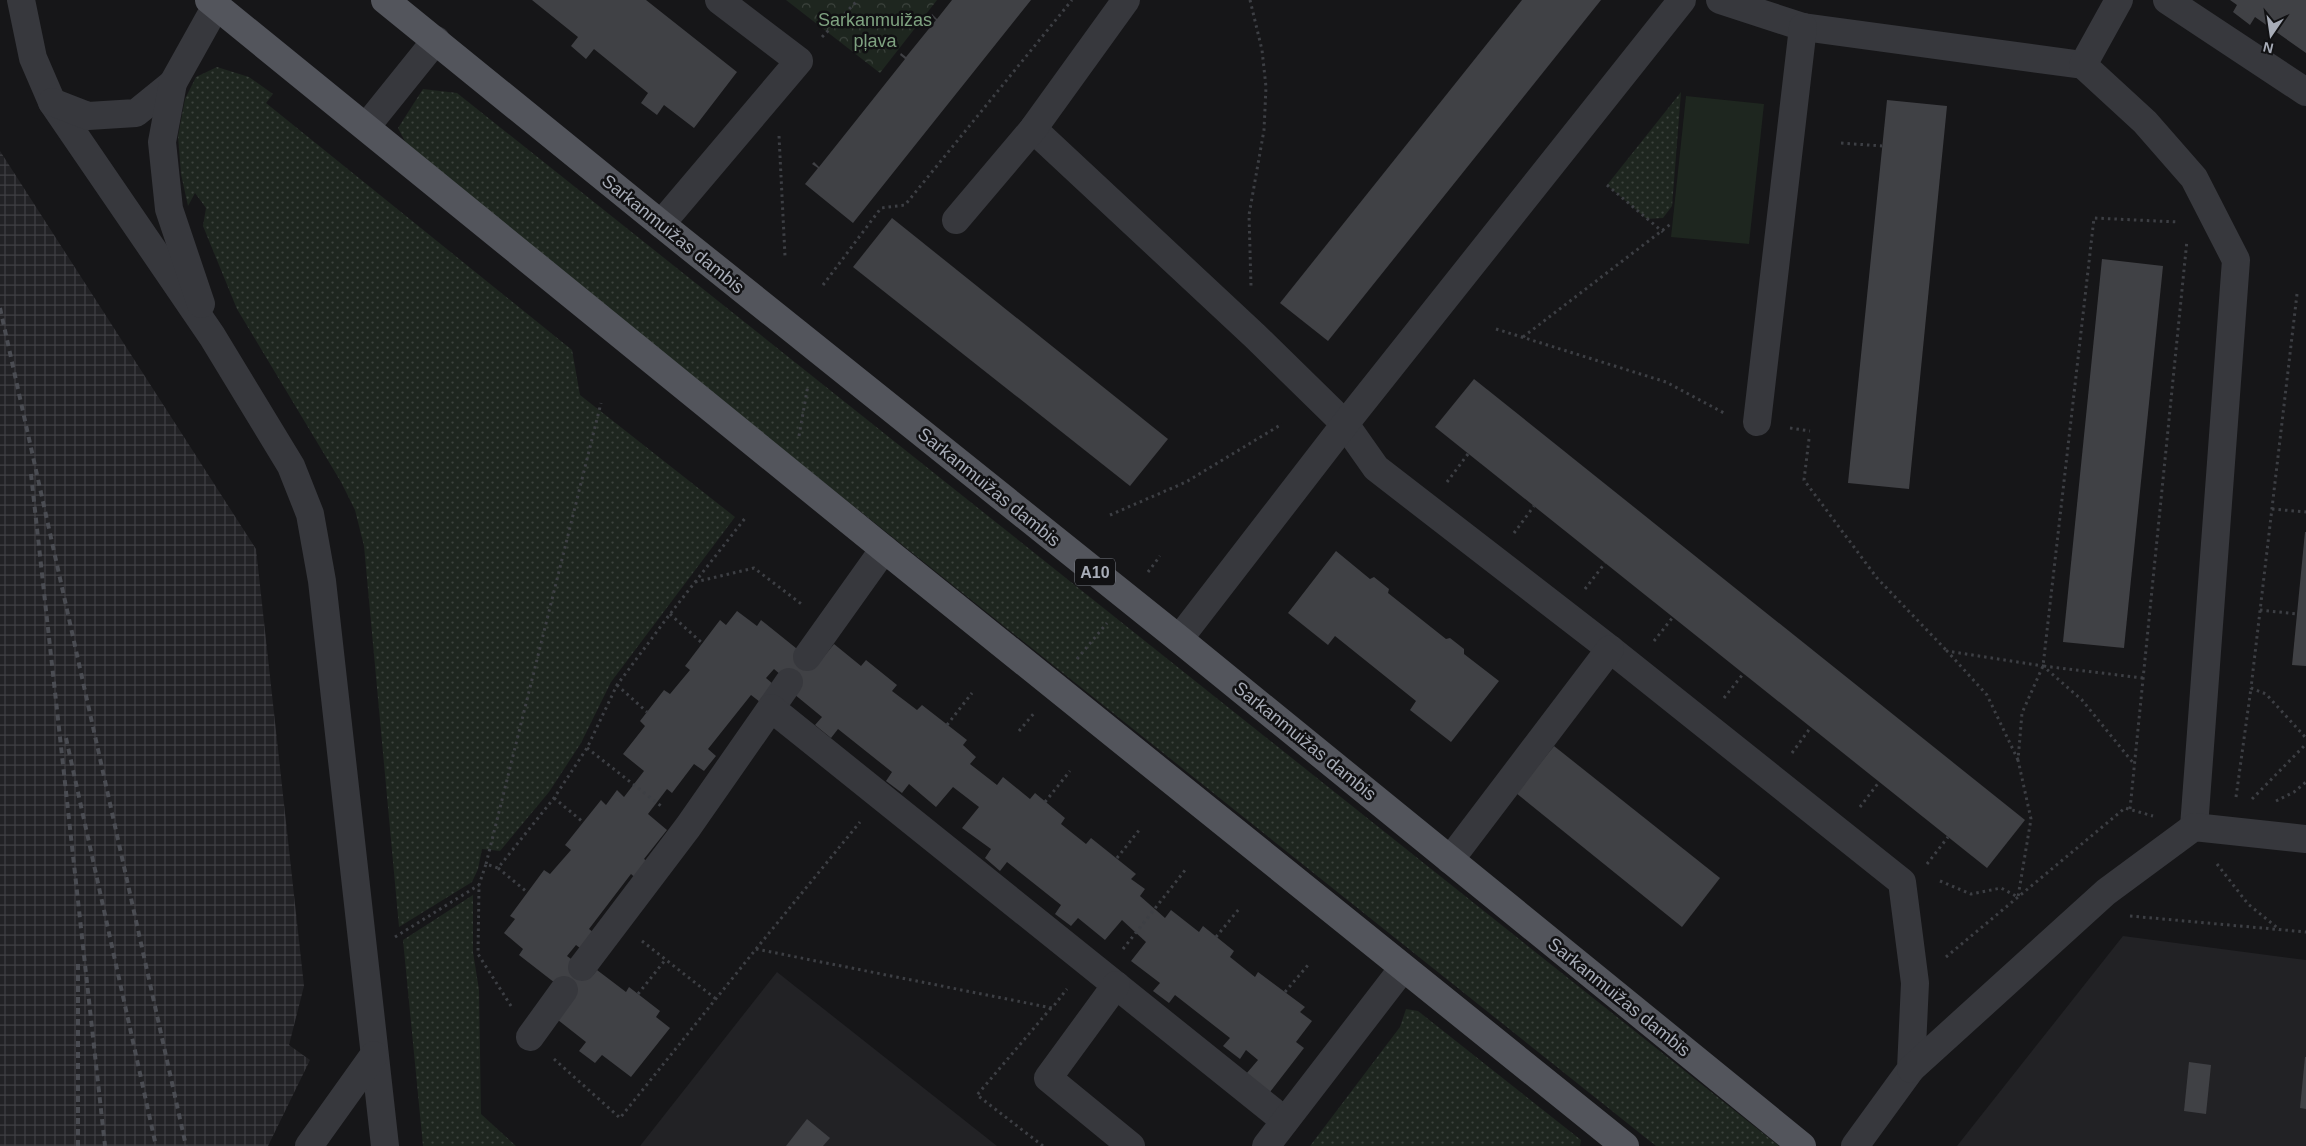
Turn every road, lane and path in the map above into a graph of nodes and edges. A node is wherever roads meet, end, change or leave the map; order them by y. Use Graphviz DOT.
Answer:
graph roads {
  1 [pos="21,0"];
  2 [pos="385,0"];
  3 [pos="719,0"];
  4 [pos="858,0"];
  5 [pos="1072,0"];
  6 [pos="1126,0"];
  7 [pos="1250,0"];
  8 [pos="1682,0"];
  9 [pos="1720,0"];
  10 [pos="2119,0"];
  11 [pos="2167,0"];
  12 [pos="213,2"];
  13 [pos="1803,27"];
  14 [pos="436,40"];
  15 [pos="799,61"];
  16 [pos="2083,65"];
  17 [pos="173,83"];
  18 [pos="776,88"];
  19 [pos="2306,92"];
  20 [pos="52,102"];
  21 [pos="366,127"];
  22 [pos="1032,129"];
  23 [pos="1841,143"];
  24 [pos="1882,146"];
  25 [pos="1607,185"];
  26 [pos="956,220"];
  27 [pos="2179,222"];
  28 [pos="661,224"];
  29 [pos="1672,224"];
  30 [pos="1663,232"];
  31 [pos="2188,232"];
  32 [pos="786,256"];
  33 [pos="823,286"];
  34 [pos="2297,294"];
  35 [pos="1496,329"];
  36 [pos="212,336"];
  37 [pos="1255,336"];
  38 [pos="1522,337"];
  39 [pos="809,377"];
  40 [pos="601,403"];
  41 [pos="1757,422"];
  42 [pos="1282,424"];
  43 [pos="1345,424"];
  44 [pos="1810,431"];
  45 [pos="1809,439"];
  46 [pos="798,444"];
  47 [pos="1468,454"];
  48 [pos="1445,484"];
  49 [pos="1534,506"];
  50 [pos="2272,509"];
  51 [pos="2306,512"];
  52 [pos="1110,515"];
  53 [pos="746,517"];
  54 [pos="1510,537"];
  55 [pos="884,549"];
  56 [pos="1160,556"];
  57 [pos="1604,563"];
  58 [pos="1147,574"];
  59 [pos="695,582"];
  60 [pos="1582,594"];
  61 [pos="2260,610"];
  62 [pos="809,611"];
  63 [pos="670,614"];
  64 [pos="2297,614"];
  65 [pos="1673,618"];
  66 [pos="1109,620"];
  67 [pos="1179,639"];
  68 [pos="702,643"];
  69 [pos="1649,648"];
  70 [pos="1610,649"];
  71 [pos="1947,651"];
  72 [pos="807,657"];
  73 [pos="1077,659"];
  74 [pos="2043,666"];
  75 [pos="1743,674"];
  76 [pos="2143,678"];
  77 [pos="789,682"];
  78 [pos="617,686"];
  79 [pos="2251,688"];
  80 [pos="972,693"];
  81 [pos="1719,704"];
  82 [pos="770,708"];
  83 [pos="1036,710"];
  84 [pos="647,712"];
  85 [pos="947,725"];
  86 [pos="1811,727"];
  87 [pos="1019,731"];
  88 [pos="2306,738"];
  89 [pos="2306,744"];
  90 [pos="587,748"];
  91 [pos="1788,759"];
  92 [pos="2018,760"];
  93 [pos="2134,765"];
  94 [pos="1070,772"];
  95 [pos="1880,782"];
  96 [pos="2306,782"];
  97 [pos="881,796"];
  98 [pos="554,798"];
  99 [pos="1045,802"];
  100 [pos="2272,802"];
  101 [pos="2130,809"];
  102 [pos="1855,813"];
  103 [pos="583,822"];
  104 [pos="2215,825"];
  105 [pos="688,827"];
  106 [pos="1140,829"];
  107 [pos="1948,837"];
  108 [pos="2306,840"];
  109 [pos="1117,858"];
  110 [pos="1450,860"];
  111 [pos="486,864"];
  112 [pos="498,868"];
  113 [pos="1924,868"];
  114 [pos="1186,869"];
  115 [pos="1940,881"];
  116 [pos="479,885"];
  117 [pos="527,892"];
  118 [pos="2018,897"];
  119 [pos="1239,909"];
  120 [pos="2084,912"];
  121 [pos="617,921"];
  122 [pos="2280,930"];
  123 [pos="2306,932"];
  124 [pos="394,937"];
  125 [pos="1216,937"];
  126 [pos="756,949"];
  127 [pos="666,959"];
  128 [pos="1308,965"];
  129 [pos="582,967"];
  130 [pos="1403,968"];
  131 [pos="1102,974"];
  132 [pos="1916,983"];
  133 [pos="564,990"];
  134 [pos="1285,992"];
  135 [pos="638,994"];
  136 [pos="716,999"];
  137 [pos="1052,1008"];
  138 [pos="530,1038"];
  139 [pos="374,1055"];
  140 [pos="1911,1070"];
  141 [pos="1285,1121"];
  142 [pos="309,1146"];
  143 [pos="384,1146"];
  144 [pos="1043,1146"];
  145 [pos="1131,1146"];
  146 [pos="1266,1146"];
  147 [pos="1625,1146"];
  148 [pos="1802,1146"];
  149 [pos="1855,1146"];
  1 -- 20 [label="street"];
  2 -- 14 [label="main road, Sarkanmuižas dambis / A10"];
  3 -- 15 [label="street"];
  4 -- 15 [label="path"];
  5 -- 33 [label="path"];
  6 -- 22 [label="street"];
  7 -- 37 [label="path"];
  8 -- 43 [label="street"];
  9 -- 13 [label="street"];
  10 -- 16 [label="street"];
  11 -- 19 [label="street"];
  12 -- 17 [label="street"];
  12 -- 21 [label="main road"];
  13 -- 16 [label="street"];
  13 -- 41 [label="street"];
  14 -- 21 [label="street"];
  14 -- 28 [label="main road, Sarkanmuižas dambis / A10"];
  15 -- 18 [label="street"];
  16 -- 104 [label="street"];
  17 -- 20 [label="street"];
  17 -- 36 [label="street"];
  18 -- 28 [label="street"];
  18 -- 32 [label="path"];
  20 -- 36 [label="street"];
  21 -- 55 [label="main road"];
  22 -- 26 [label="street"];
  22 -- 37 [label="street"];
  23 -- 24 [label="path"];
  25 -- 30 [label="path"];
  27 -- 74 [label="path"];
  28 -- 67 [label="main road, Sarkanmuižas dambis / A10"];
  29 -- 30 [label="path"];
  30 -- 38 [label="path"];
  31 -- 76 [label="path"];
  34 -- 50 [label="path"];
  35 -- 38 [label="path"];
  36 -- 139 [label="street"];
  37 -- 43 [label="street"];
  38 -- 41 [label="path"];
  39 -- 46 [label="path"];
  40 -- 111 [label="path"];
  41 -- 44 [label="path"];
  42 -- 52 [label="path"];
  43 -- 67 [label="street"];
  43 -- 70 [label="street"];
  45 -- 71 [label="path"];
  47 -- 48 [label="path"];
  49 -- 54 [label="path"];
  50 -- 51 [label="path"];
  50 -- 61 [label="path"];
  53 -- 59 [label="path"];
  55 -- 72 [label="street"];
  55 -- 130 [label="main road"];
  56 -- 58 [label="path"];
  57 -- 60 [label="path"];
  59 -- 62 [label="path"];
  59 -- 63 [label="path"];
  61 -- 64 [label="path"];
  61 -- 79 [label="path"];
  63 -- 68 [label="path"];
  63 -- 78 [label="path"];
  65 -- 69 [label="path"];
  66 -- 73 [label="path"];
  67 -- 110 [label="main road, Sarkanmuižas dambis / A10"];
  70 -- 110 [label="street"];
  70 -- 132 [label="street"];
  71 -- 74 [label="path"];
  71 -- 92 [label="path"];
  74 -- 76 [label="path"];
  74 -- 92 [label="path"];
  74 -- 93 [label="path"];
  75 -- 81 [label="path"];
  76 -- 93 [label="path"];
  77 -- 82 [label="street"];
  78 -- 84 [label="path"];
  78 -- 90 [label="path"];
  79 -- 88 [label="path"];
  79 -- 104 [label="path"];
  80 -- 85 [label="path"];
  82 -- 97 [label="street"];
  82 -- 105 [label="street"];
  83 -- 87 [label="path"];
  86 -- 91 [label="path"];
  89 -- 104 [label="path"];
  90 -- 98 [label="path"];
  90 -- 105 [label="path"];
  92 -- 118 [label="path"];
  93 -- 101 [label="path"];
  94 -- 99 [label="path"];
  95 -- 102 [label="path"];
  96 -- 100 [label="path"];
  97 -- 126 [label="path"];
  97 -- 131 [label="street"];
  98 -- 103 [label="path"];
  98 -- 112 [label="path"];
  101 -- 104 [label="path"];
  101 -- 118 [label="path"];
  104 -- 108 [label="street"];
  104 -- 120 [label="street"];
  104 -- 122 [label="path"];
  105 -- 121 [label="street"];
  106 -- 109 [label="path"];
  107 -- 113 [label="path"];
  110 -- 148 [label="main road, Sarkanmuižas dambis / A10"];
  111 -- 112 [label="path"];
  111 -- 116 [label="path"];
  112 -- 117 [label="path"];
  114 -- 131 [label="path"];
  115 -- 118 [label="path"];
  116 -- 124 [label="path"];
  116 -- 138 [label="path"];
  118 -- 132 [label="path"];
  119 -- 125 [label="path"];
  120 -- 122 [label="path"];
  120 -- 140 [label="street"];
  121 -- 127 [label="path"];
  121 -- 129 [label="street"];
  122 -- 123 [label="path"];
  126 -- 136 [label="path"];
  126 -- 137 [label="path"];
  127 -- 135 [label="path"];
  127 -- 136 [label="path"];
  128 -- 134 [label="path"];
  130 -- 141 [label="street"];
  130 -- 147 [label="main road"];
  131 -- 137 [label="path"];
  131 -- 141 [label="street"];
  131 -- 145 [label="street"];
  132 -- 140 [label="street"];
  133 -- 138 [label="street"];
  136 -- 138 [label="path"];
  137 -- 144 [label="path"];
  139 -- 142 [label="street"];
  139 -- 143 [label="street"];
  140 -- 149 [label="street"];
  141 -- 146 [label="street"];
}
